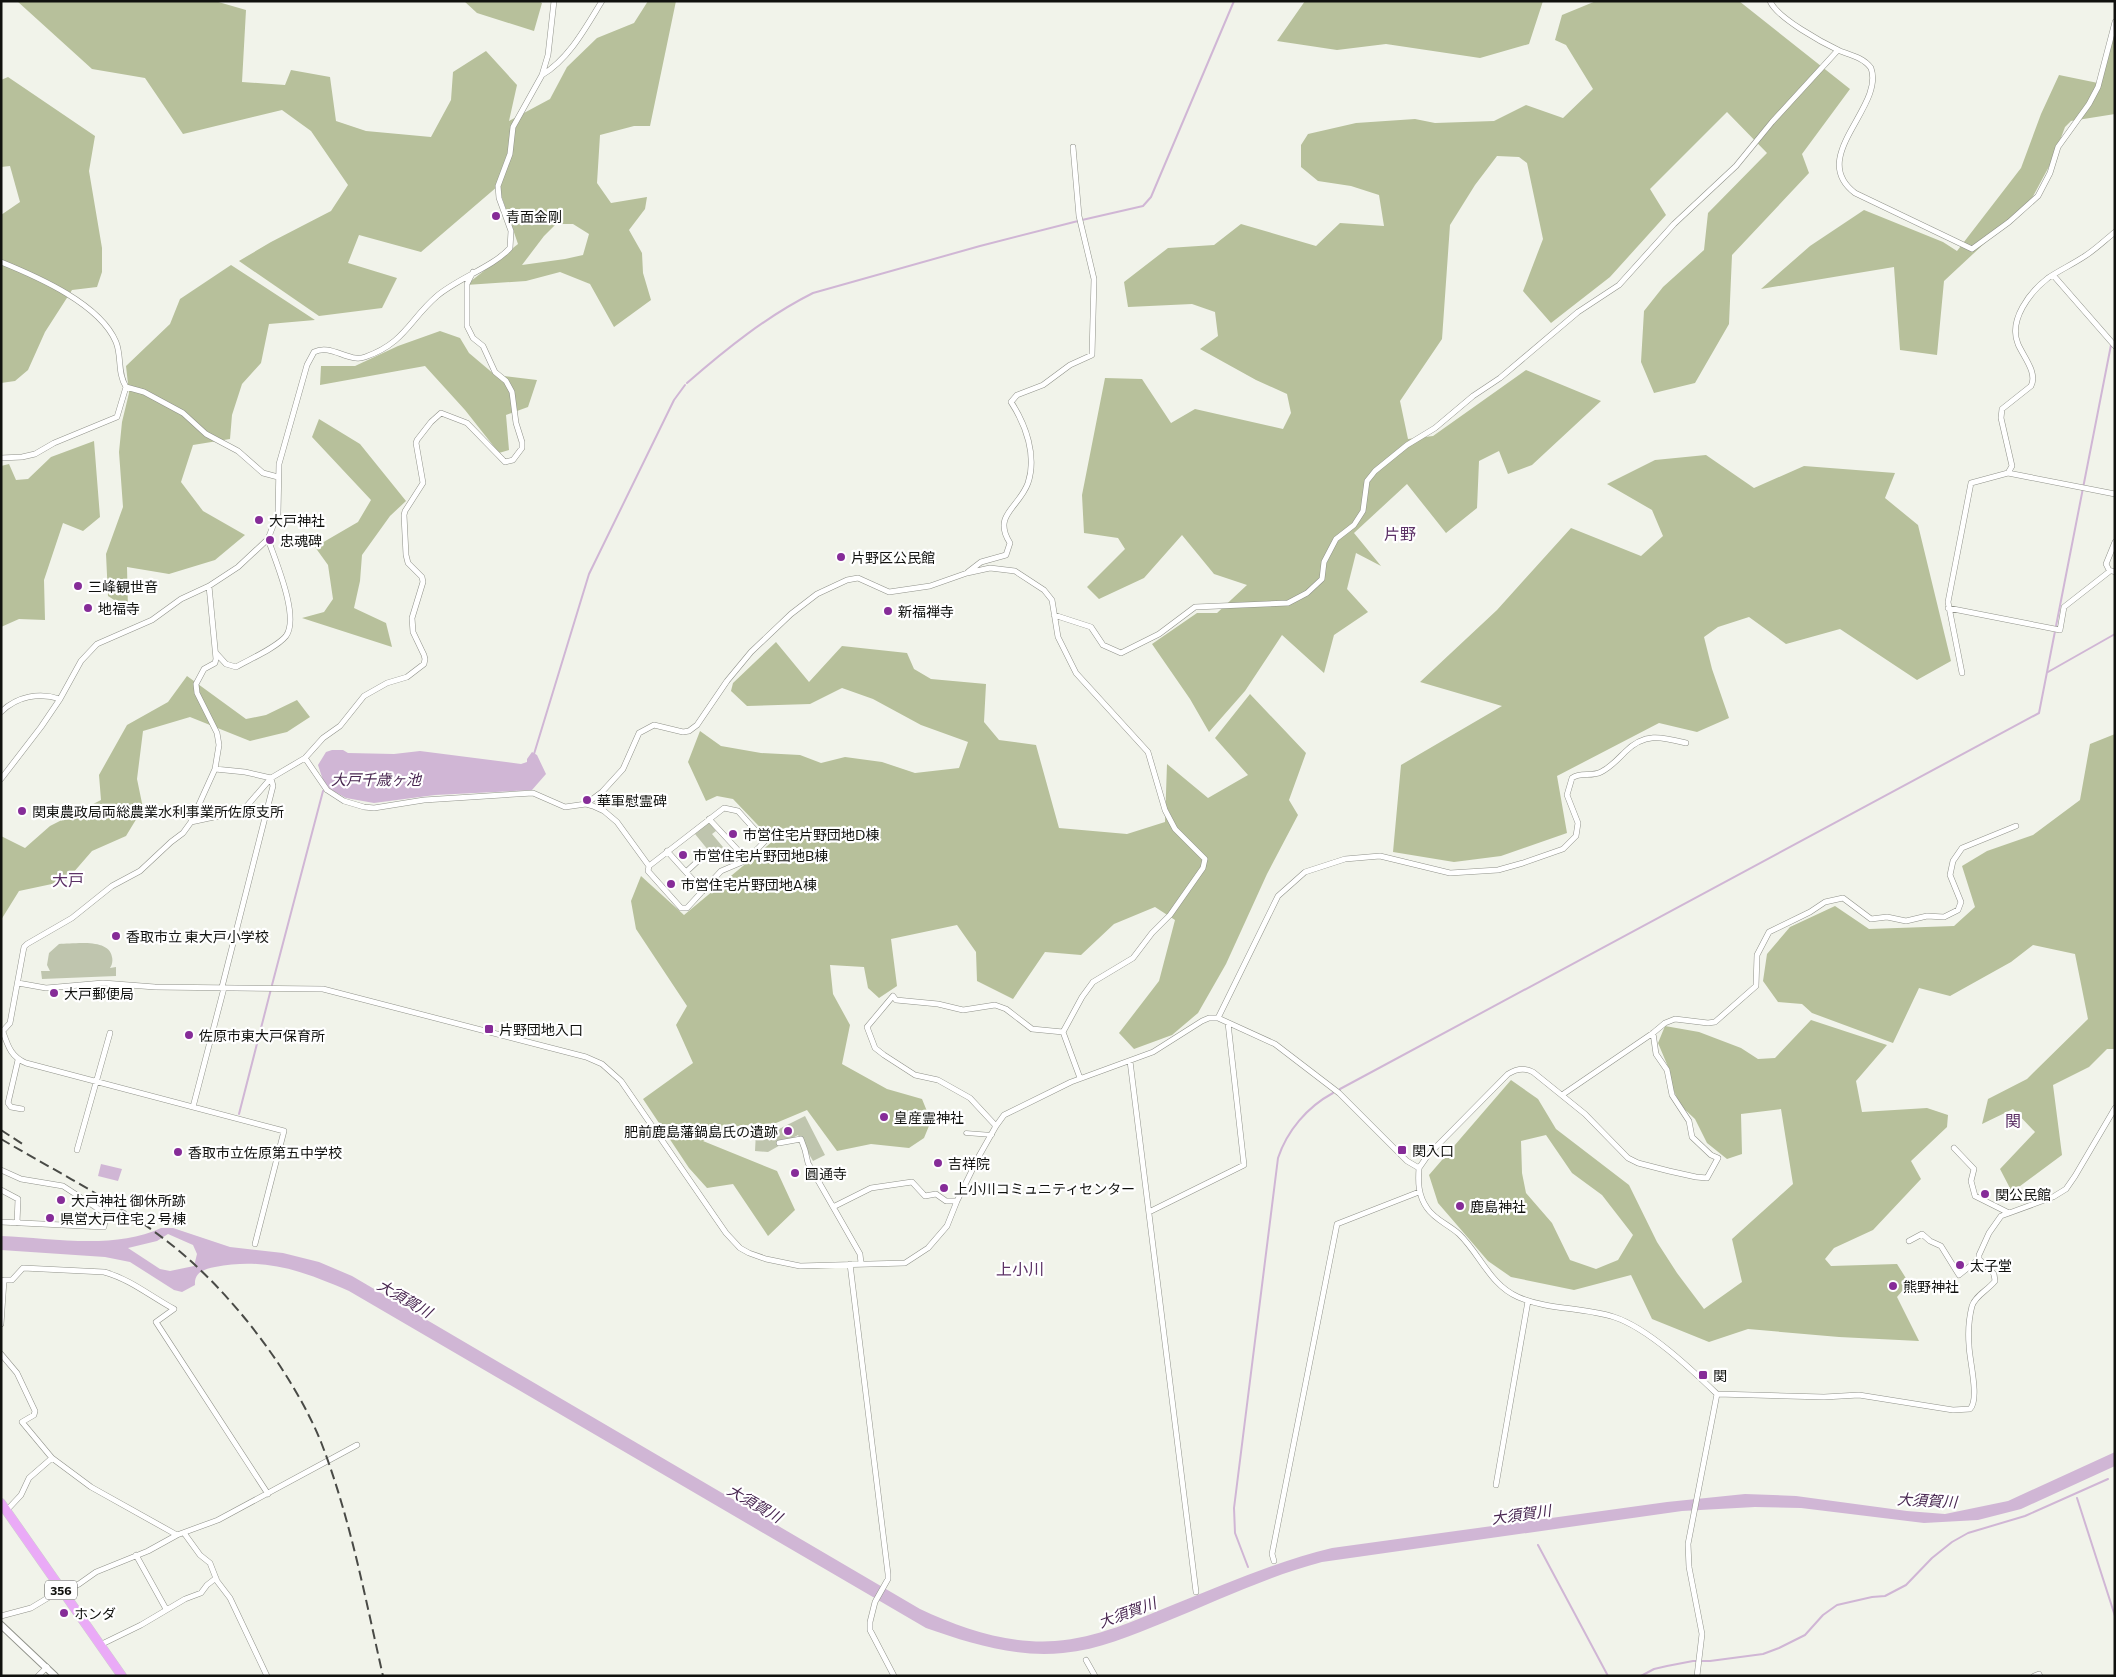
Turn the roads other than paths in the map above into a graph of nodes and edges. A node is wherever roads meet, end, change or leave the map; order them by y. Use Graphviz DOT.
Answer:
graph roads {
  1 [pos="554,1"];
  2 [pos="602,1"];
  3 [pos="1770,1"];
  4 [pos="2115,22"];
  5 [pos="1838,50"];
  6 [pos="542,75"];
  7 [pos="1073,147"];
  8 [pos="2115,232"];
  9 [pos="1,262"];
  10 [pos="474,272"];
  11 [pos="2053,275"];
  12 [pos="2113,344"];
  13 [pos="126,386"];
  14 [pos="1,458"];
  15 [pos="2008,473"];
  16 [pos="278,477"];
  17 [pos="2115,494"];
  18 [pos="268,539"];
  19 [pos="2115,542"];
  20 [pos="967,572"];
  21 [pos="2112,572"];
  22 [pos="209,586"];
  23 [pos="1948,608"];
  24 [pos="1054,616"];
  25 [pos="216,653"];
  26 [pos="1962,673"];
  27 [pos="60,699"];
  28 [pos="1,712"];
  29 [pos="1686,743"];
  30 [pos="304,758"];
  31 [pos="215,769"];
  32 [pos="271,778"];
  33 [pos="1,779"];
  34 [pos="586,804"];
  35 [pos="709,819"];
  36 [pos="191,822"];
  37 [pos="2016,826"];
  38 [pos="667,852"];
  39 [pos="700,859"];
  40 [pos="747,860"];
  41 [pos="648,866"];
  42 [pos="686,872"];
  43 [pos="704,891"];
  44 [pos="18,983"];
  45 [pos="223,988"];
  46 [pos="1218,1018"];
  47 [pos="1228,1023"];
  48 [pos="1063,1032"];
  49 [pos="2,1033"];
  50 [pos="110,1033"];
  51 [pos="1653,1033"];
  52 [pos="18,1060"];
  53 [pos="1130,1061"];
  54 [pos="1080,1078"];
  55 [pos="96,1082"];
  56 [pos="1562,1095"];
  57 [pos="193,1107"];
  58 [pos="2115,1108"];
  59 [pos="22,1109"];
  60 [pos="996,1126"];
  61 [pos="966,1133"];
  62 [pos="992,1135"];
  63 [pos="779,1143"];
  64 [pos="1954,1148"];
  65 [pos="76,1150"];
  66 [pos="1418,1168"];
  67 [pos="1,1170"];
  68 [pos="1,1190"];
  69 [pos="1419,1192"];
  70 [pos="957,1202"];
  71 [pos="833,1207"];
  72 [pos="1149,1212"];
  73 [pos="2009,1213"];
  74 [pos="1,1222"];
  75 [pos="17,1223"];
  76 [pos="1909,1240"];
  77 [pos="255,1244"];
  78 [pos="1979,1258"];
  79 [pos="861,1263"];
  80 [pos="850,1264"];
  81 [pos="1528,1300"];
  82 [pos="1,1324"];
  83 [pos="1,1354"];
  84 [pos="1717,1394"];
  85 [pos="357,1445"];
  86 [pos="52,1458"];
  87 [pos="1496,1485"];
  88 [pos="268,1494"];
  89 [pos="4,1507"];
  90 [pos="184,1533"];
  91 [pos="177,1535"];
  92 [pos="136,1555"];
  93 [pos="1274,1560"];
  94 [pos="216,1578"];
  95 [pos="62,1591"];
  96 [pos="1196,1592"];
  97 [pos="166,1609"];
  98 [pos="1,1616"];
  99 [pos="1,1625"];
  100 [pos="100,1645"];
  101 [pos="1086,1660"];
  102 [pos="47,1667"];
  103 [pos="38,1676"];
  104 [pos="55,1676"];
  105 [pos="122,1676"];
  106 [pos="267,1676"];
  107 [pos="894,1676"];
  108 [pos="1095,1676"];
  109 [pos="1697,1676"];
  110 [pos="2034,1676"];
  111 [pos="2040,1676"];
  1 -- 6 [label="street"];
  2 -- 6 [label="street"];
  3 -- 5 [label="street"];
  4 -- 5 [label="street"];
  5 -- 24 [label="street"];
  6 -- 10 [label="street"];
  7 -- 20 [label="street"];
  8 -- 11 [label="street"];
  9 -- 13 [label="street"];
  10 -- 16 [label="street"];
  10 -- 30 [label="street"];
  11 -- 12 [label="street"];
  11 -- 15 [label="street"];
  13 -- 14 [label="street"];
  13 -- 16 [label="street"];
  15 -- 17 [label="street"];
  15 -- 23 [label="street"];
  16 -- 18 [label="street"];
  18 -- 22 [label="street"];
  18 -- 25 [label="street"];
  19 -- 21 [label="street"];
  20 -- 24 [label="street"];
  20 -- 34 [label="street"];
  21 -- 23 [label="street"];
  22 -- 25 [label="street"];
  22 -- 27 [label="street"];
  23 -- 26 [label="street"];
  24 -- 48 [label="street"];
  25 -- 31 [label="street"];
  27 -- 28 [label="street"];
  27 -- 33 [label="street"];
  29 -- 46 [label="street"];
  30 -- 32 [label="street"];
  30 -- 34 [label="street"];
  31 -- 32 [label="street"];
  31 -- 36 [label="street"];
  32 -- 36 [label="street"];
  32 -- 45 [label="street"];
  34 -- 41 [label="street"];
  35 -- 38 [label="street"];
  35 -- 40 [label="street"];
  35 -- 40 [label="street"];
  36 -- 44 [label="street"];
  37 -- 51 [label="street"];
  38 -- 41 [label="street"];
  38 -- 42 [label="street"];
  39 -- 42 [label="street"];
  40 -- 43 [label="street"];
  41 -- 43 [label="street"];
  42 -- 43 [label="street"];
  44 -- 45 [label="street"];
  44 -- 49 [label="street"];
  45 -- 57 [label="street"];
  45 -- 80 [label="street"];
  46 -- 47 [label="street"];
  46 -- 53 [label="street"];
  47 -- 66 [label="street"];
  47 -- 72 [label="street"];
  48 -- 54 [label="street"];
  48 -- 60 [label="street"];
  49 -- 52 [label="street"];
  50 -- 55 [label="street"];
  51 -- 56 [label="street"];
  51 -- 56 [label="street"];
  52 -- 55 [label="street"];
  52 -- 59 [label="street"];
  53 -- 54 [label="street"];
  53 -- 72 [label="street"];
  54 -- 60 [label="street"];
  55 -- 57 [label="street"];
  55 -- 65 [label="street"];
  56 -- 66 [label="street"];
  57 -- 77 [label="street"];
  58 -- 73 [label="street"];
  60 -- 62 [label="street"];
  61 -- 62 [label="street"];
  62 -- 70 [label="street"];
  63 -- 71 [label="street"];
  64 -- 73 [label="street"];
  66 -- 69 [label="street"];
  67 -- 75 [label="street"];
  68 -- 75 [label="street"];
  69 -- 81 [label="street"];
  69 -- 93 [label="street"];
  70 -- 71 [label="street"];
  70 -- 79 [label="street"];
  71 -- 79 [label="street"];
  72 -- 96 [label="street"];
  73 -- 78 [label="street"];
  74 -- 75 [label="street"];
  76 -- 78 [label="street"];
  78 -- 84 [label="street"];
  79 -- 80 [label="street"];
  80 -- 107 [label="street"];
  81 -- 84 [label="street"];
  81 -- 87 [label="street"];
  82 -- 88 [label="street"];
  83 -- 86 [label="street"];
  84 -- 109 [label="street"];
  85 -- 88 [label="street"];
  86 -- 89 [label="street"];
  86 -- 91 [label="street"];
  88 -- 90 [label="street"];
  89 -- 95 [label="highway, 356"];
  90 -- 91 [label="street"];
  90 -- 94 [label="street"];
  91 -- 92 [label="street"];
  92 -- 95 [label="street"];
  92 -- 97 [label="street"];
  94 -- 97 [label="street"];
  94 -- 106 [label="street"];
  95 -- 98 [label="street"];
  95 -- 100 [label="highway, 356"];
  97 -- 100 [label="street"];
  99 -- 102 [label="street"];
  100 -- 105 [label="highway, 356"];
  101 -- 108 [label="street"];
  102 -- 103 [label="street"];
  102 -- 104 [label="street"];
  110 -- 111 [label="street"];
}
